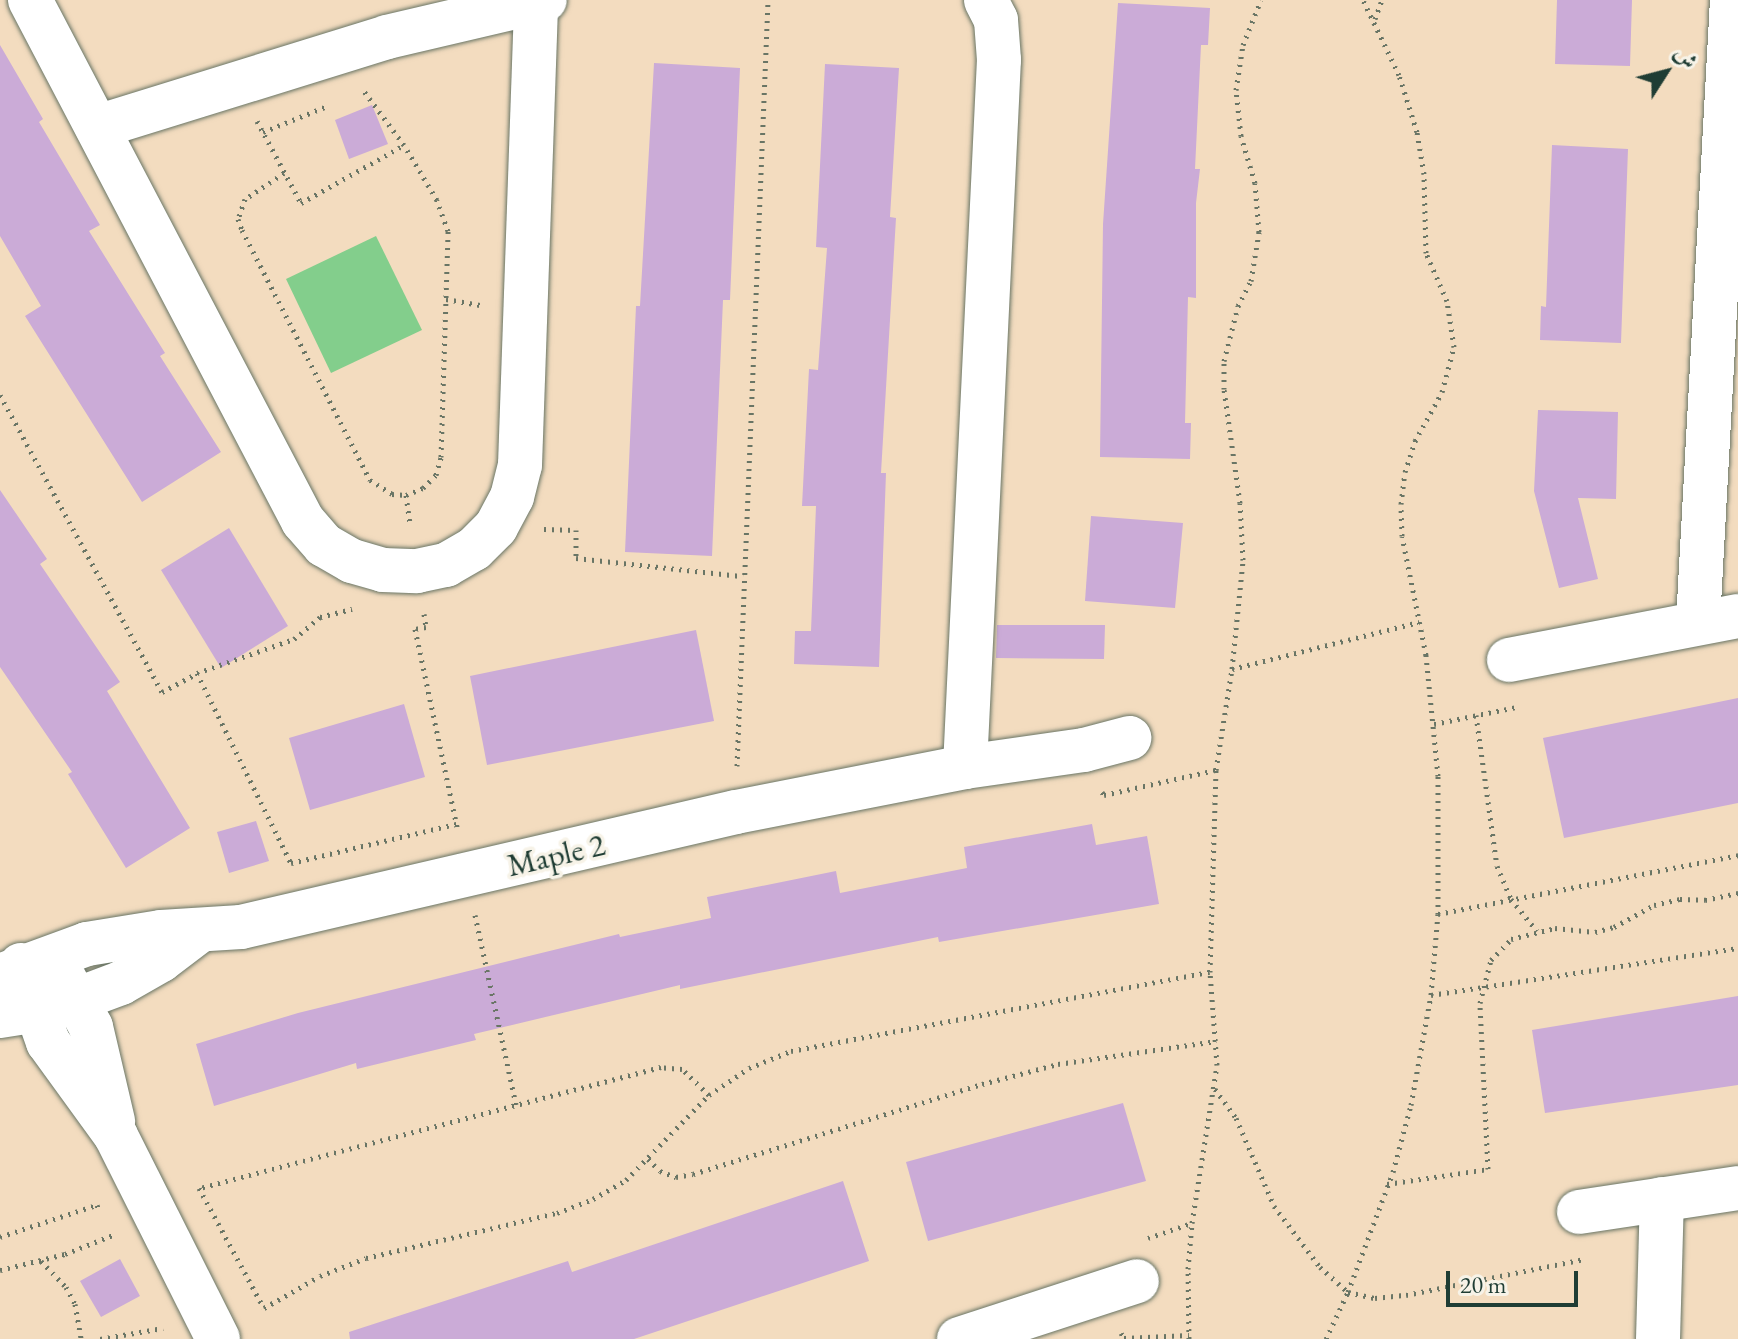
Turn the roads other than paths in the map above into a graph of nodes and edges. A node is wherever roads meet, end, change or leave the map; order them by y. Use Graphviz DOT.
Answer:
graph roads {
  1 [pos="30,0"];
  2 [pos="986,0"];
  3 [pos="1732,0"];
  4 [pos="540,1"];
  5 [pos="97,127"];
  6 [pos="1718,619"];
  7 [pos="1509,660"];
  8 [pos="1129,738"];
  9 [pos="965,767"];
  10 [pos="199,931"];
  11 [pos="24,965"];
  12 [pos="78,1001"];
  13 [pos="18,1014"];
  14 [pos="116,1136"];
  15 [pos="1738,1188"];
  16 [pos="1662,1199"];
  17 [pos="1579,1212"];
  18 [pos="1137,1281"];
  19 [pos="218,1339"];
  20 [pos="959,1339"];
  21 [pos="1658,1339"];
  1 -- 5 [label="street"];
  2 -- 9 [label="street"];
  3 -- 6 [label="street"];
  4 -- 5 [label="street"];
  4 -- 5 [label="street"];
  6 -- 7 [label="street"];
  8 -- 9 [label="street, Maple 2"];
  9 -- 10 [label="street, Maple 2"];
  10 -- 11 [label="street, Maple 2"];
  10 -- 12 [label="street"];
  11 -- 12 [label="street"];
  11 -- 13 [label="street"];
  12 -- 13 [label="street"];
  12 -- 14 [label="street"];
  13 -- 14 [label="street"];
  14 -- 19 [label="street"];
  15 -- 16 [label="street"];
  16 -- 17 [label="street"];
  16 -- 21 [label="street"];
  18 -- 20 [label="street"];
}
